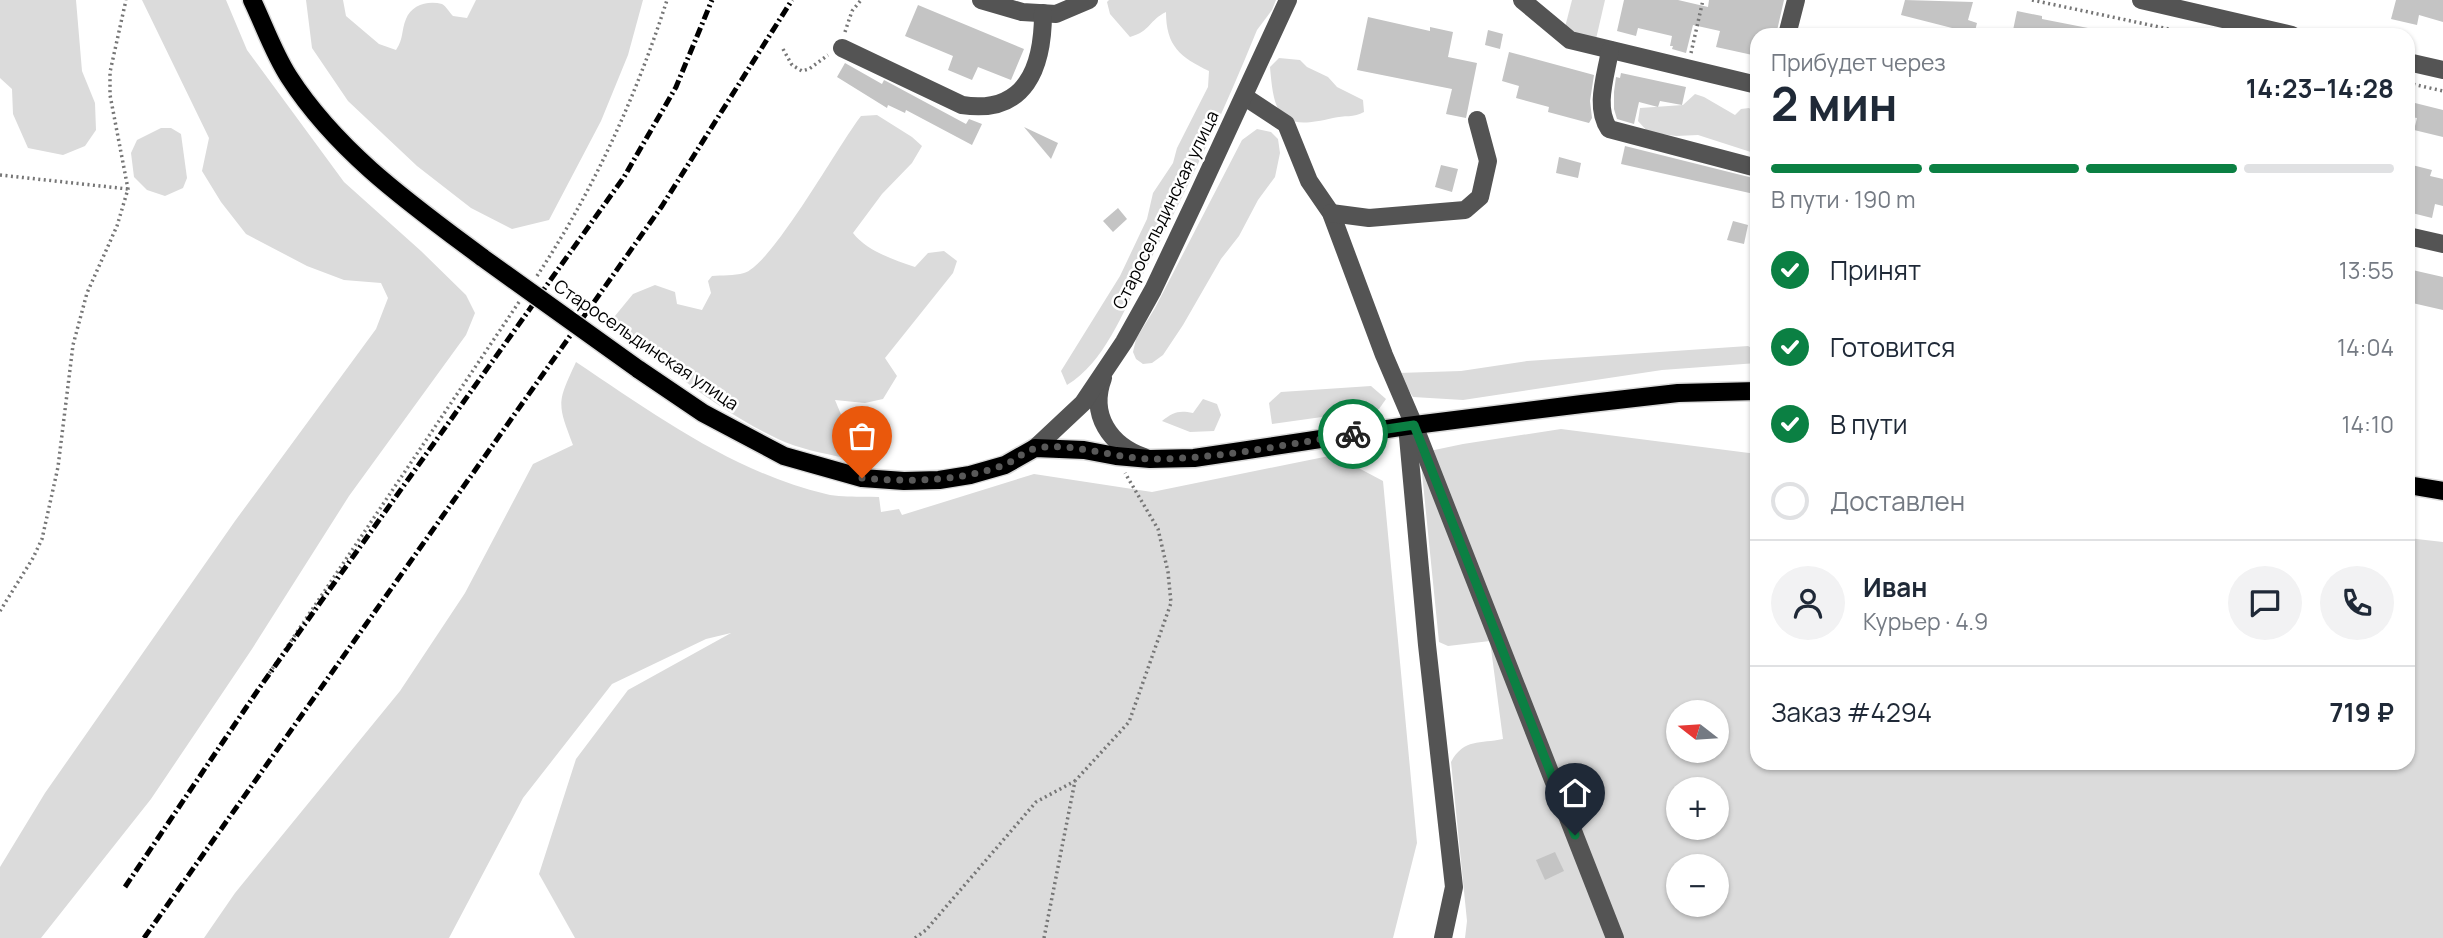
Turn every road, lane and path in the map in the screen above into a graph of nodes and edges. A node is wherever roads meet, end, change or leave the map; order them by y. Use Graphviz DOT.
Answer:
graph roads {
  1 [pos="126,0"];
  2 [pos="252,0"];
  3 [pos="667,0"];
  4 [pos="861,0"];
  5 [pos="981,0"];
  6 [pos="1089,0"];
  7 [pos="1288,0"];
  8 [pos="1522,0"];
  9 [pos="1703,0"];
  10 [pos="1796,0"];
  11 [pos="2032,0"];
  12 [pos="2141,0"];
  13 [pos="2168,3"];
  14 [pos="1043,13"];
  15 [pos="1789,28"];
  16 [pos="2164,28"];
  17 [pos="2264,28"];
  18 [pos="842,48"];
  19 [pos="783,49"];
  20 [pos="1610,50"];
  21 [pos="2415,64"];
  22 [pos="1687,68"];
  23 [pos="2443,70"];
  24 [pos="1750,83"];
  25 [pos="2415,85"];
  26 [pos="2443,91"];
  27 [pos="1245,97"];
  28 [pos="1477,120"];
  29 [pos="1750,165"];
  30 [pos="0,176"];
  31 [pos="128,189"];
  32 [pos="1331,213"];
  33 [pos="2415,238"];
  34 [pos="2443,244"];
  35 [pos="532,282"];
  36 [pos="524,294"];
  37 [pos="1105,372"];
  38 [pos="1750,391"];
  39 [pos="1410,425"];
  40 [pos="1035,448"];
  41 [pos="1115,456"];
  42 [pos="1150,459"];
  43 [pos="2415,486"];
  44 [pos="2443,491"];
  45 [pos="0,611"];
  46 [pos="260,687"];
  47 [pos="1075,781"];
  48 [pos="915,938"];
  49 [pos="1044,938"];
  50 [pos="1443,938"];
  51 [pos="1615,938"];
  1 -- 31 [label="path"];
  2 -- 40 [label="main road, Старосельдинская улица, bridge"];
  3 -- 35 [label="path"];
  4 -- 18 [label="path"];
  5 -- 14 [label="street"];
  6 -- 14 [label="street"];
  7 -- 27 [label="street, Старосельдинская улица"];
  8 -- 20 [label="street"];
  9 -- 22 [label="path"];
  10 -- 15 [label="street"];
  11 -- 16 [label="path"];
  12 -- 13 [label="street"];
  13 -- 17 [label="street"];
  14 -- 18 [label="street"];
  18 -- 19 [label="path"];
  20 -- 22 [label="street"];
  20 -- 29 [label="street"];
  21 -- 23 [label="street"];
  22 -- 24 [label="street"];
  25 -- 26 [label="path"];
  27 -- 32 [label="street"];
  27 -- 37 [label="street, Старосельдинская улица"];
  28 -- 32 [label="street"];
  30 -- 31 [label="path"];
  31 -- 45 [label="path"];
  32 -- 39 [label="street"];
  33 -- 34 [label="street"];
  36 -- 46 [label="path"];
  37 -- 40 [label="street, Старосельдинская улица"];
  37 -- 42 [label="street"];
  38 -- 39 [label="main road"];
  39 -- 42 [label="main road"];
  39 -- 50 [label="street"];
  39 -- 51 [label="street"];
  40 -- 41 [label="main road"];
  41 -- 42 [label="main road"];
  41 -- 47 [label="path"];
  43 -- 44 [label="main road"];
  47 -- 48 [label="path"];
  47 -- 49 [label="path"];
}
